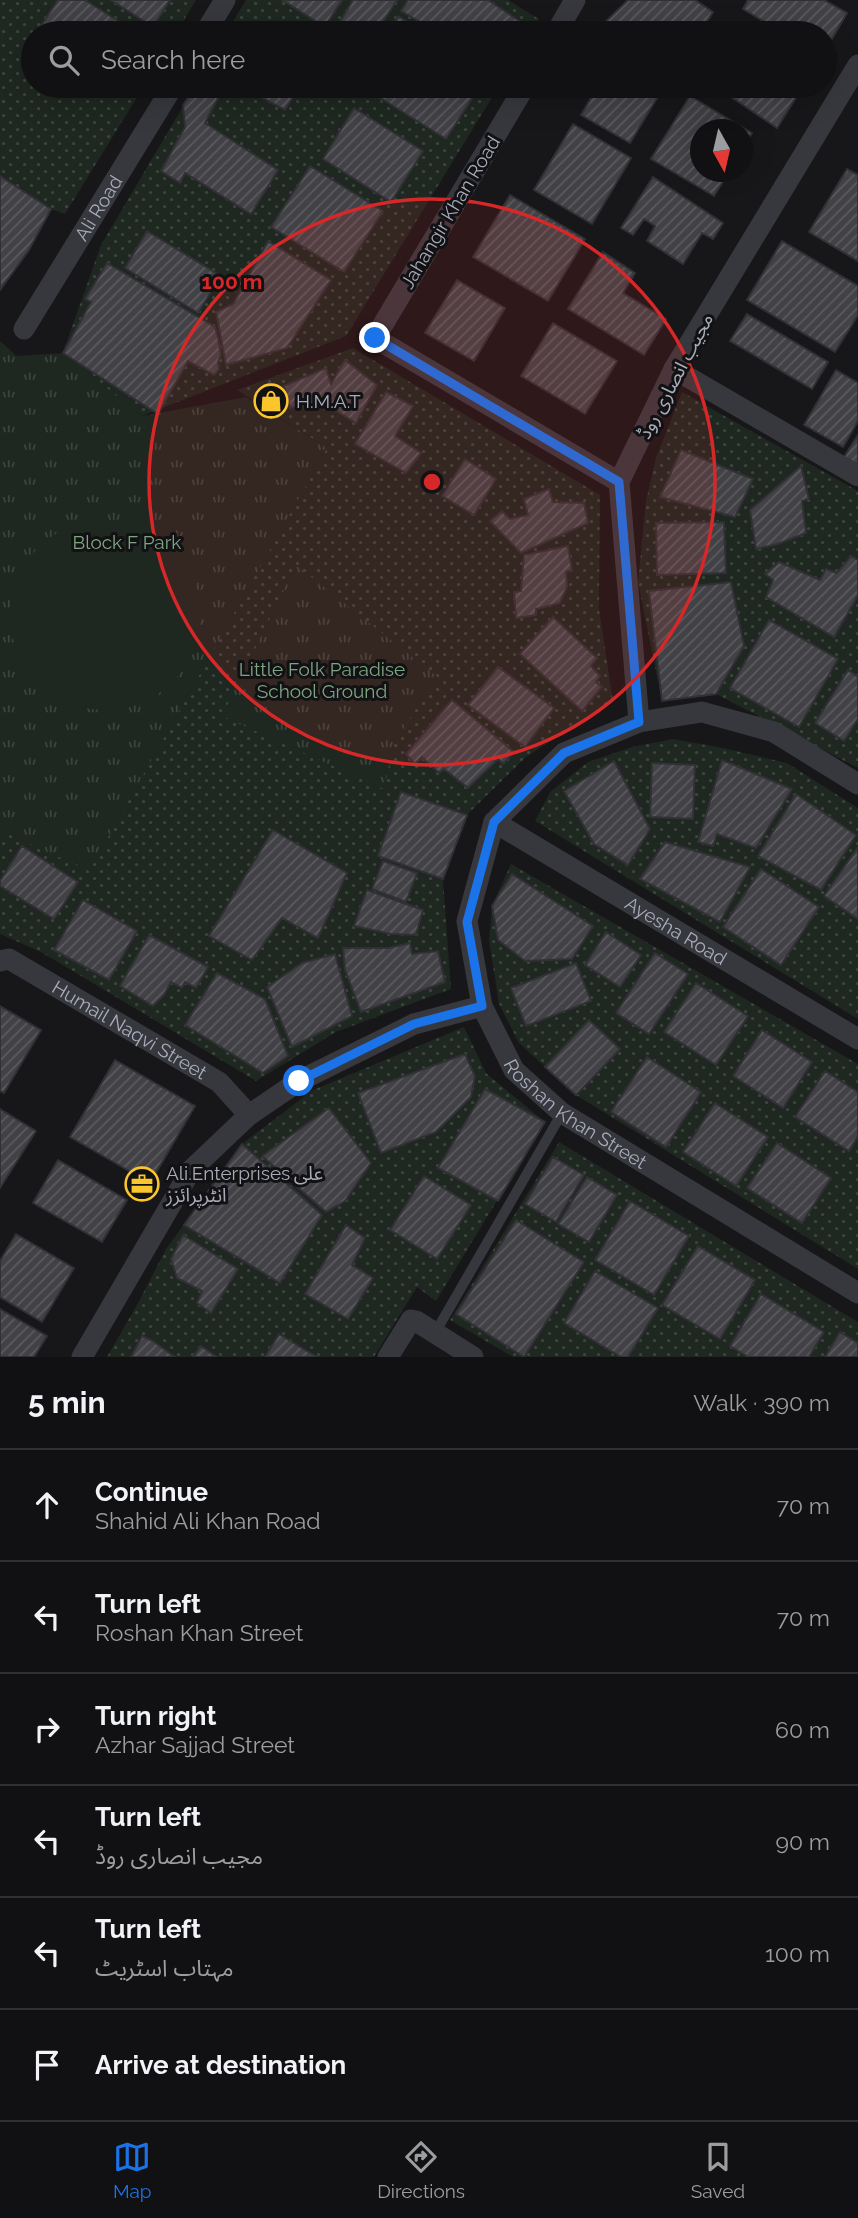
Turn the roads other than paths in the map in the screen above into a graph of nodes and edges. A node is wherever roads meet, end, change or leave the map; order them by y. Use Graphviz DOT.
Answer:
graph roads {
  1 [pos="225,0"];
  2 [pos="575,0"];
  3 [pos="212,21"];
  4 [pos="563,21"];
  5 [pos="858,65"];
  6 [pos="166,98"];
  7 [pos="518,98"];
  8 [pos="24,329"];
  9 [pos="674,369"];
  10 [pos="858,476"];
  11 [pos="619,482"];
  12 [pos="639,722"];
  13 [pos="858,784"];
  14 [pos="494,822"];
  15 [pos="0,961"];
  16 [pos="482,1006"];
  17 [pos="858,1039"];
  18 [pos="562,1113"];
  19 [pos="248,1115"];
  20 [pos="858,1293"];
  21 [pos="435,1333"];
  22 [pos="82,1357"];
  23 [pos="388,1357"];
  24 [pos="473,1357"];
  1 -- 3 [label="street"];
  2 -- 4 [label="street"];
  5 -- 9 [label="street, مجیب انصاری روڈ"];
  6 -- 8 [label="street, Ali Road"];
  7 -- 11 [label="street, Jahangir Khan Road"];
  9 -- 10 [label="street"];
  9 -- 11 [label="street, مجیب انصاری روڈ"];
  11 -- 12 [label="street"];
  12 -- 13 [label="street"];
  12 -- 14 [label="street"];
  14 -- 16 [label="street, Roshan Khan Street"];
  14 -- 17 [label="street, Ayesha Road"];
  15 -- 19 [label="street, Humail Naqvi Street"];
  16 -- 18 [label="street, Roshan Khan Street"];
  16 -- 19 [label="street"];
  18 -- 20 [label="street, Roshan Khan Street"];
  18 -- 21 [label="lane"];
  19 -- 22 [label="street"];
  21 -- 23 [label="street"];
  21 -- 24 [label="street"];
}
